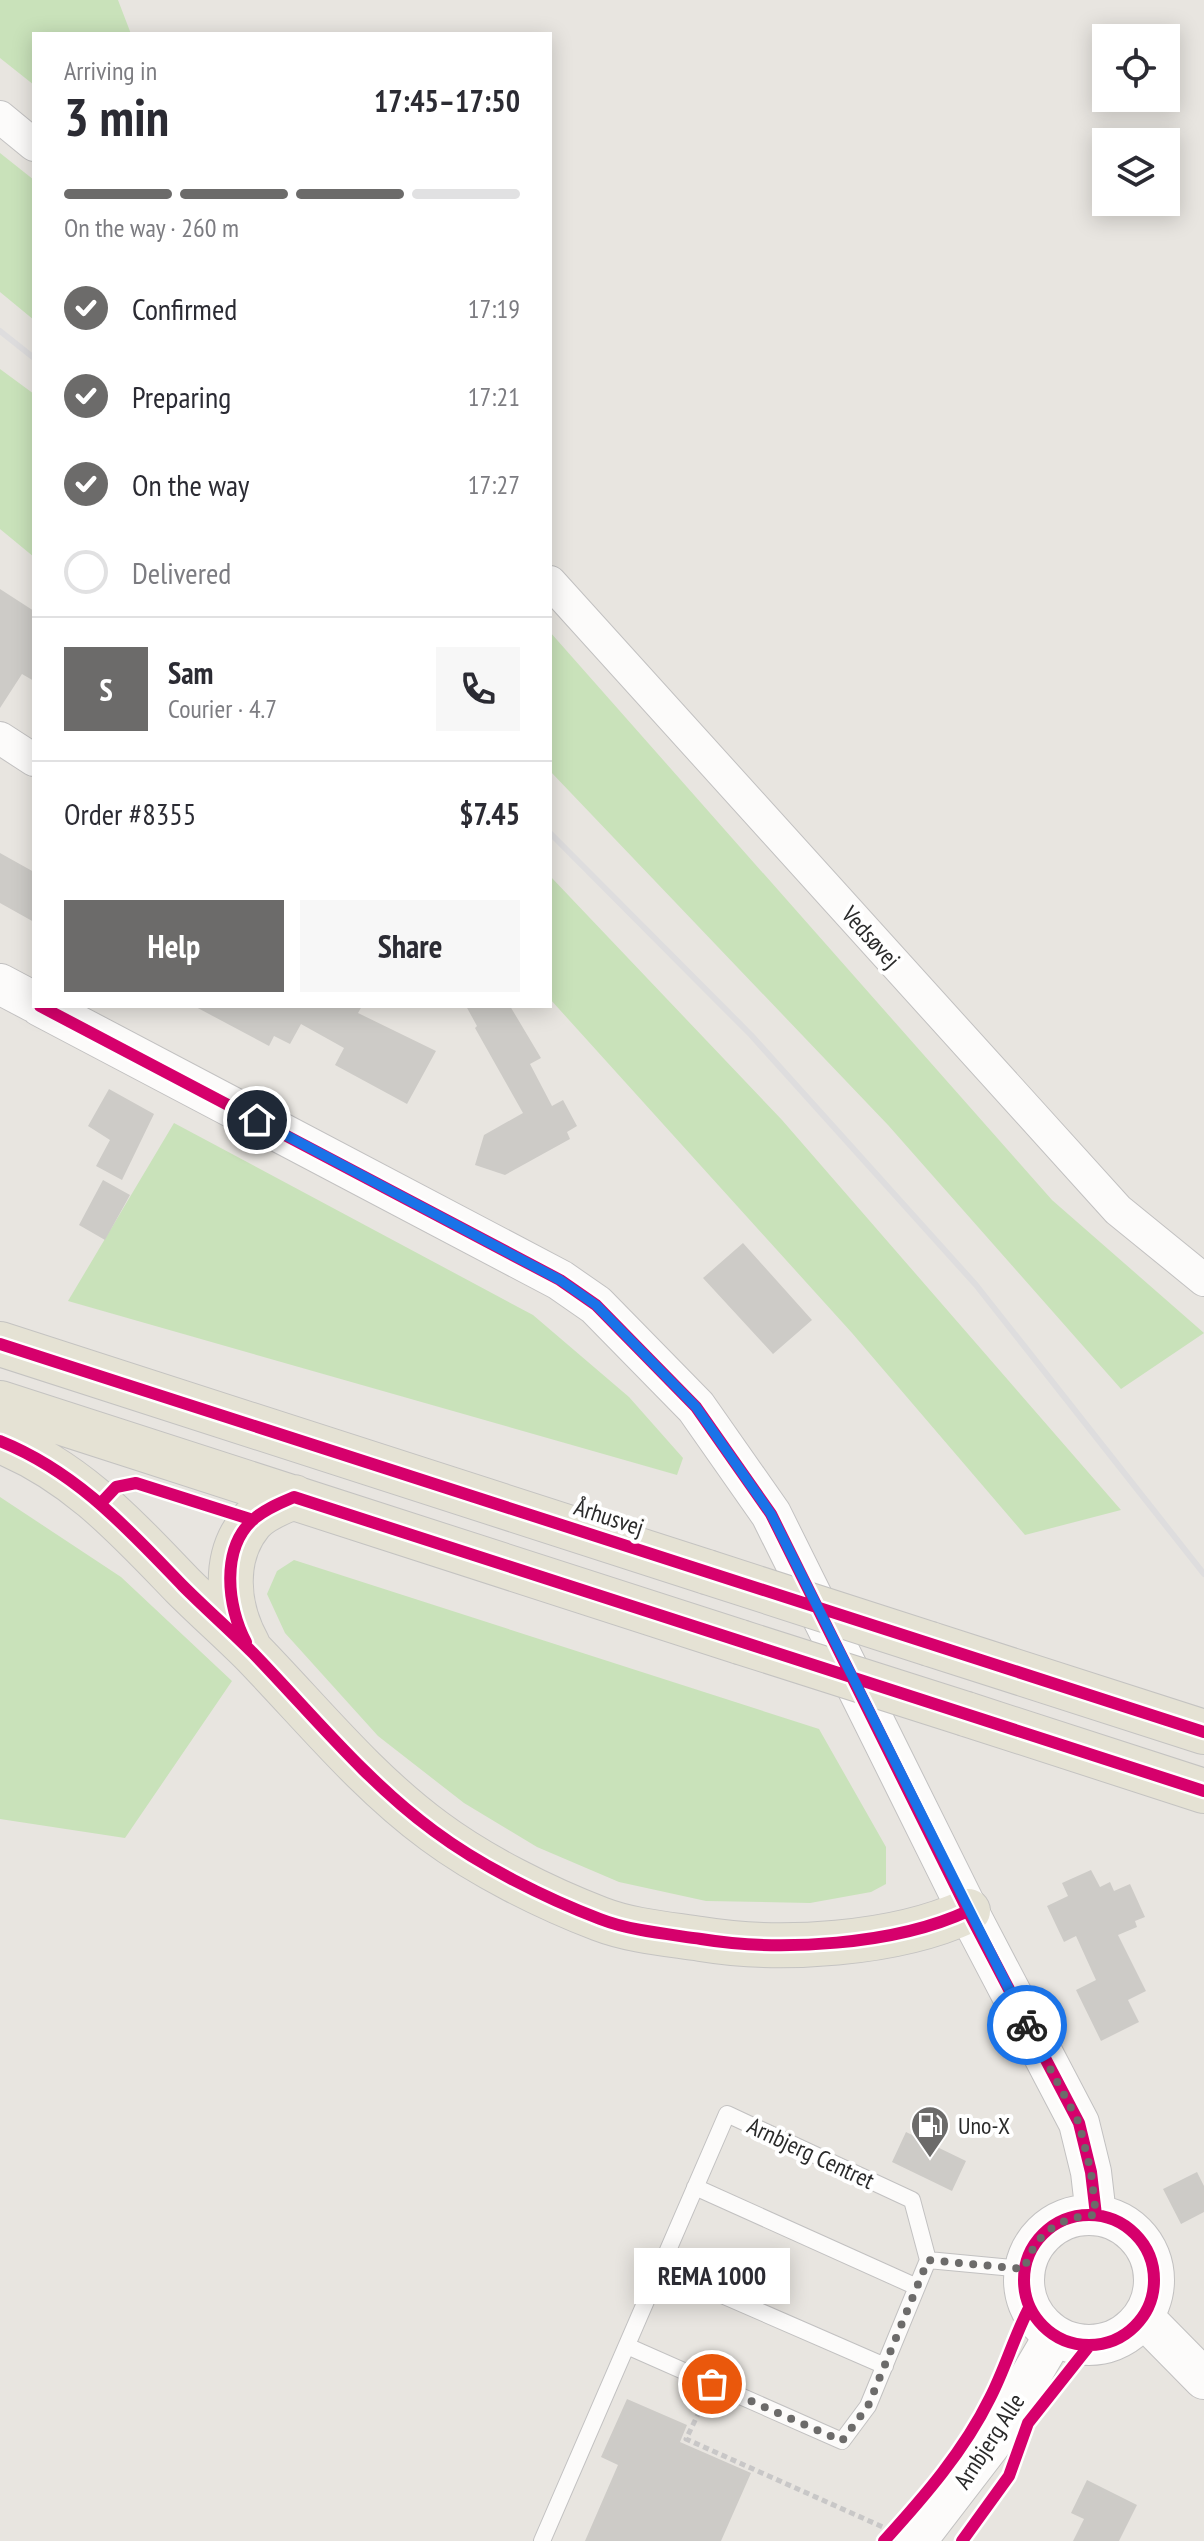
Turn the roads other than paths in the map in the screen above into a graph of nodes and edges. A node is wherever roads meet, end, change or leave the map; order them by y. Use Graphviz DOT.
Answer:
graph roads {
  1 [pos="0,117"];
  2 [pos="32,143"];
  3 [pos="552,584"];
  4 [pos="0,738"];
  5 [pos="32,759"];
  6 [pos="0,984"];
  7 [pos="32,999"];
  8 [pos="52,1008"];
  9 [pos="1204,1280"];
  10 [pos="0,1344"];
  11 [pos="0,1403"];
  12 [pos="0,1441"];
  13 [pos="294,1497"];
  14 [pos="252,1653"];
  15 [pos="1204,1732"];
  16 [pos="1204,1791"];
  17 [pos="968,1911"];
  18 [pos="695,2187"];
  19 [pos="1096,2215"];
  20 [pos="928,2260"];
  21 [pos="660,2268"];
  22 [pos="1024,2269"];
  23 [pos="917,2287"];
  24 [pos="1143,2317"];
  25 [pos="1054,2336"];
  26 [pos="627,2346"];
  27 [pos="885,2366"];
  28 [pos="1204,2379"];
  29 [pos="899,2534"];
  30 [pos="542,2541"];
  1 -- 2 [label="street"];
  3 -- 9 [label="street, Vedsøvej"];
  4 -- 5 [label="street"];
  6 -- 7 [label="street"];
  8 -- 17 [label="street"];
  10 -- 15 [label="main road, Århusvej, bridge"];
  11 -- 13 [label="main road"];
  12 -- 14 [label="main road"];
  13 -- 14 [label="main road"];
  13 -- 16 [label="main road, bridge"];
  14 -- 17 [label="main road"];
  17 -- 19 [label="street"];
  18 -- 20 [label="lane, Arnbjerg Centret"];
  18 -- 21 [label="lane, Arnbjerg Centret"];
  18 -- 23 [label="lane"];
  19 -- 22 [label="street"];
  19 -- 24 [label="street"];
  20 -- 22 [label="lane"];
  20 -- 23 [label="lane"];
  21 -- 26 [label="lane, Arnbjerg Centret"];
  21 -- 27 [label="lane"];
  22 -- 25 [label="street"];
  23 -- 27 [label="lane"];
  24 -- 25 [label="street"];
  24 -- 28 [label="street"];
  25 -- 29 [label="street, Arnbjerg Alle"];
  26 -- 27 [label="lane"];
  26 -- 30 [label="lane, Arnbjerg Centret"];
}
